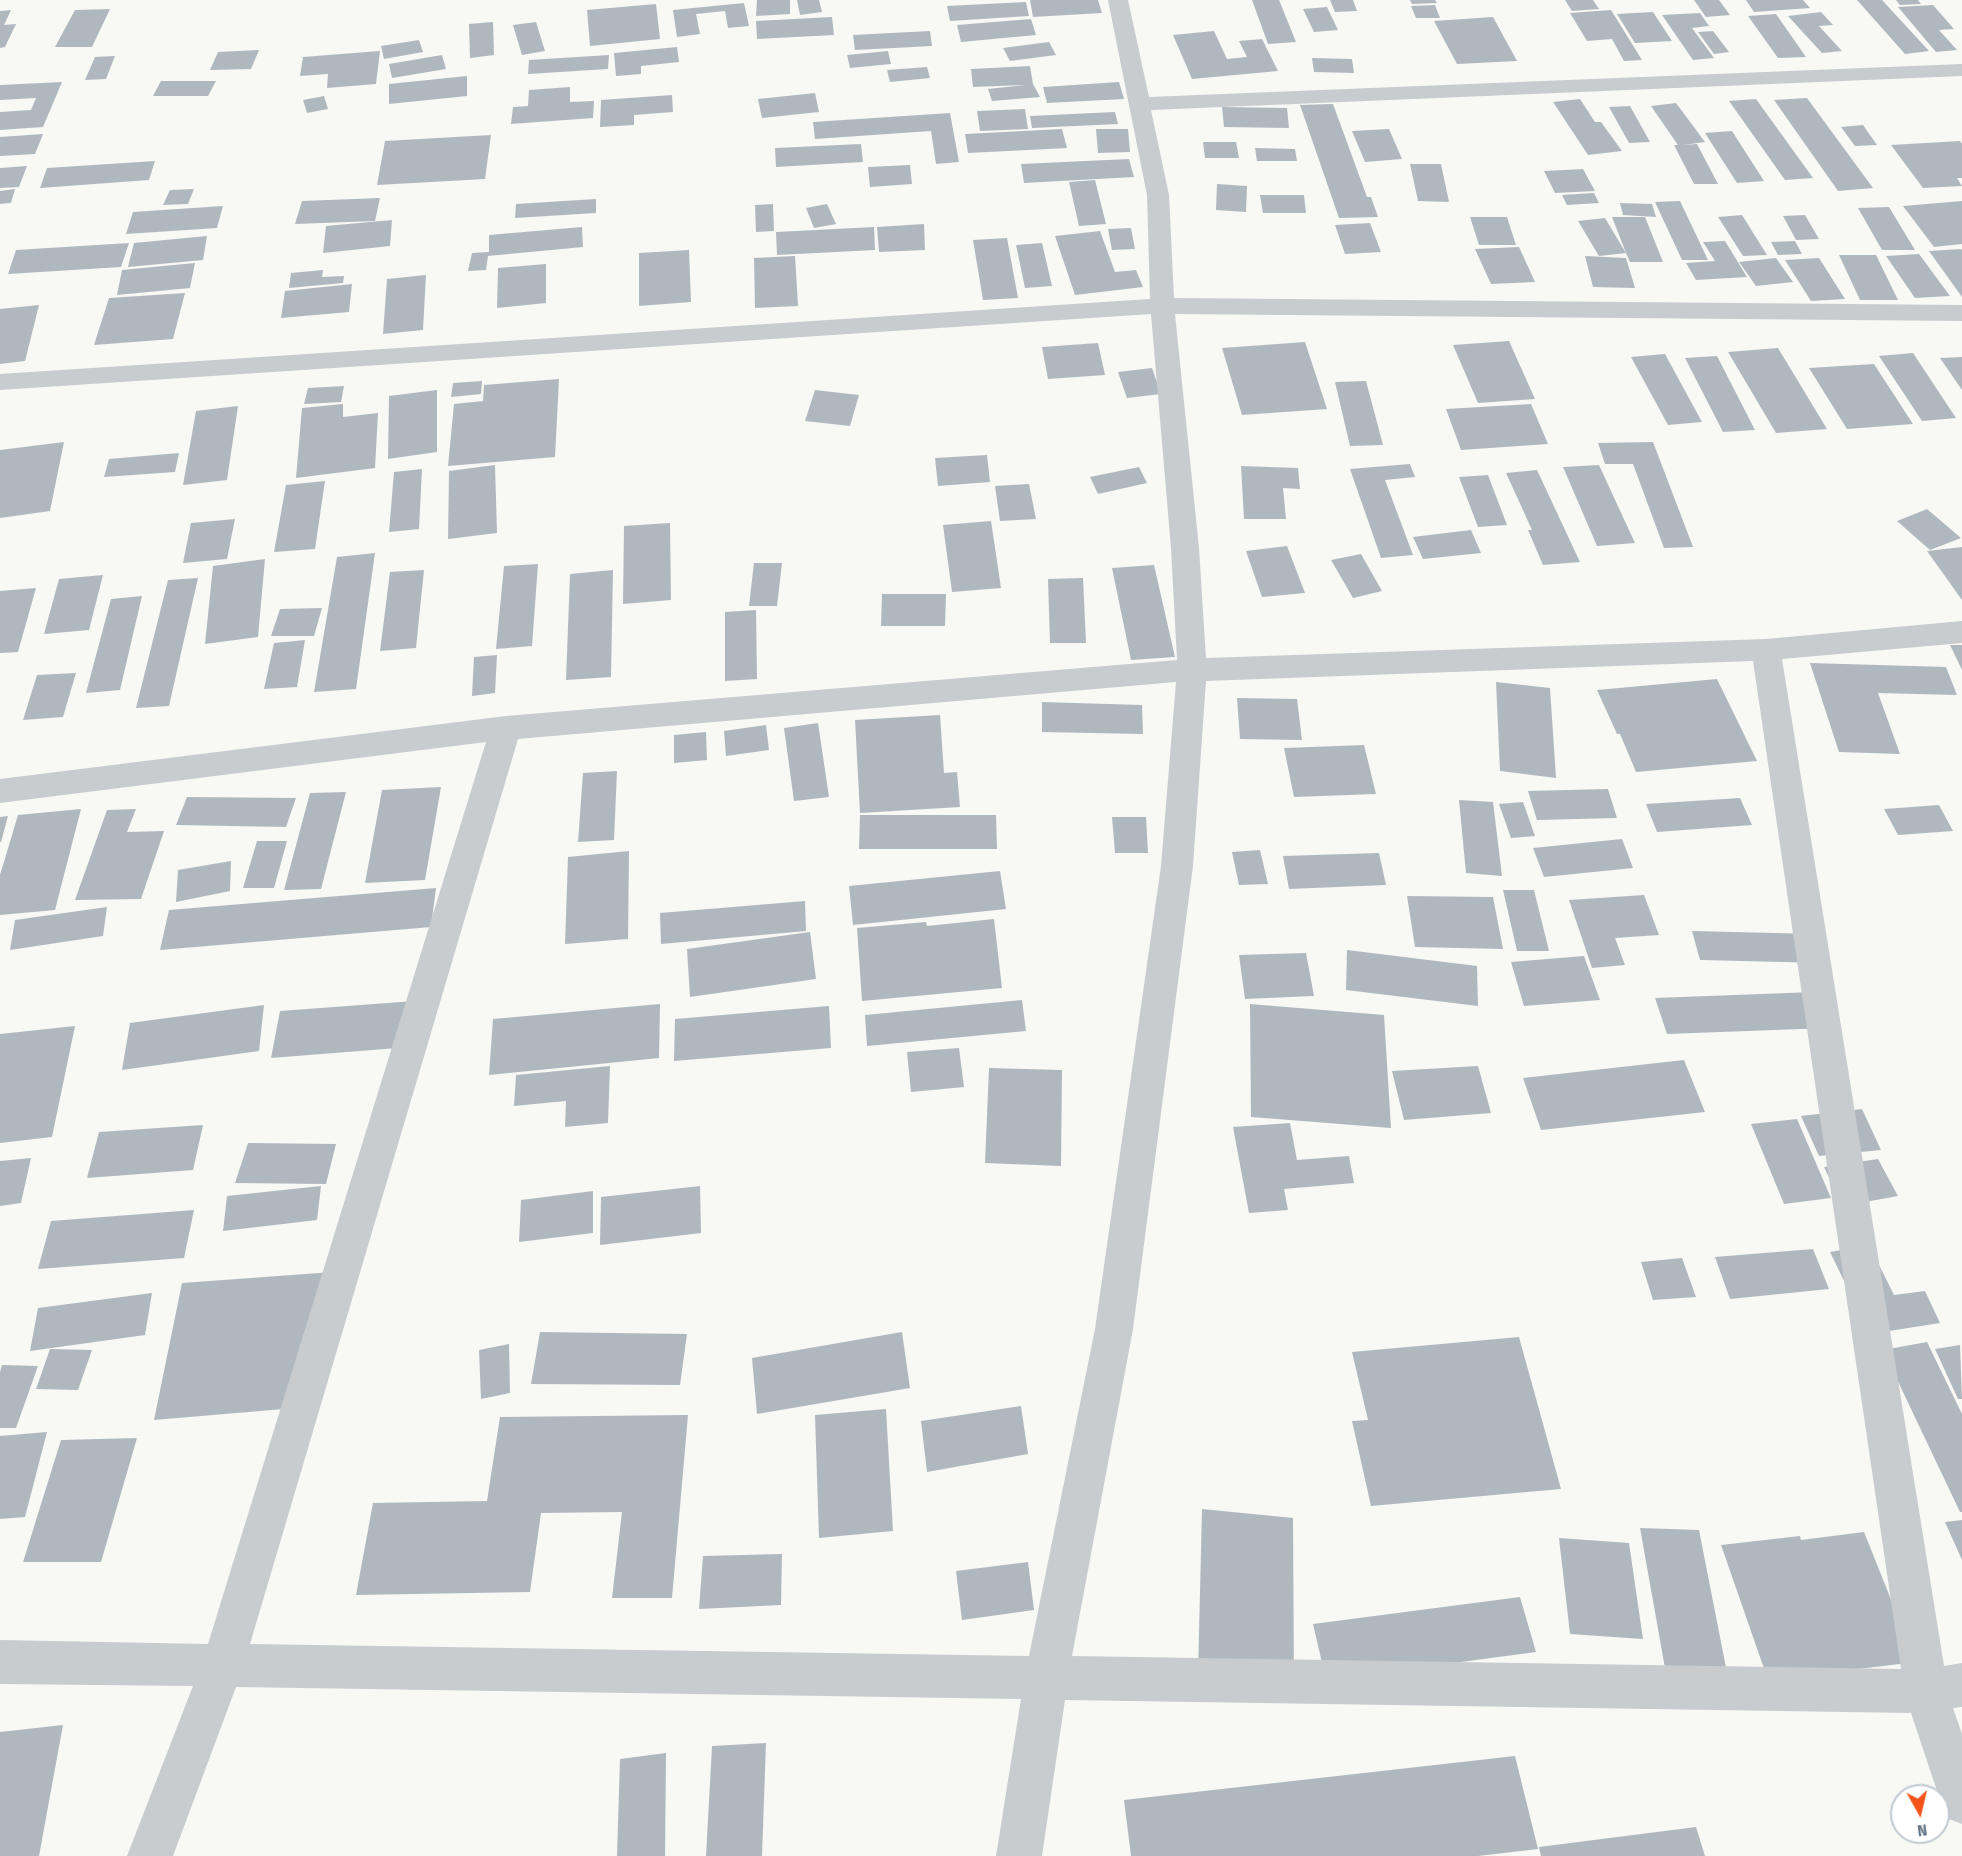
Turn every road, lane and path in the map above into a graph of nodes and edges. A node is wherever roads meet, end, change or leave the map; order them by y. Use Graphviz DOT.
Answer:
graph roads {
  1 [pos="1118,0"];
  2 [pos="1962,70"];
  3 [pos="1139,104"];
  4 [pos="1162,306"];
  5 [pos="1962,313"];
  6 [pos="0,382"];
  7 [pos="1962,632"];
  8 [pos="1766,650"];
  9 [pos="1192,670"];
  10 [pos="506,728"];
  11 [pos="0,791"];
  12 [pos="0,1662"];
  13 [pos="222,1667"];
  14 [pos="1046,1679"];
  15 [pos="1944,1688"];
  16 [pos="1962,1802"];
  17 [pos="150,1856"];
  18 [pos="1019,1856"];
  1 -- 3 [label="street"];
  2 -- 3 [label="street"];
  3 -- 4 [label="street"];
  4 -- 5 [label="street"];
  4 -- 6 [label="street"];
  4 -- 9 [label="street"];
  7 -- 8 [label="street"];
  8 -- 9 [label="street"];
  8 -- 15 [label="street"];
  9 -- 10 [label="street"];
  9 -- 14 [label="street"];
  10 -- 11 [label="street"];
  10 -- 13 [label="street"];
  12 -- 13 [label="street"];
  13 -- 14 [label="street"];
  13 -- 17 [label="street"];
  14 -- 15 [label="street"];
  14 -- 18 [label="street"];
  15 -- 16 [label="street"];
}
